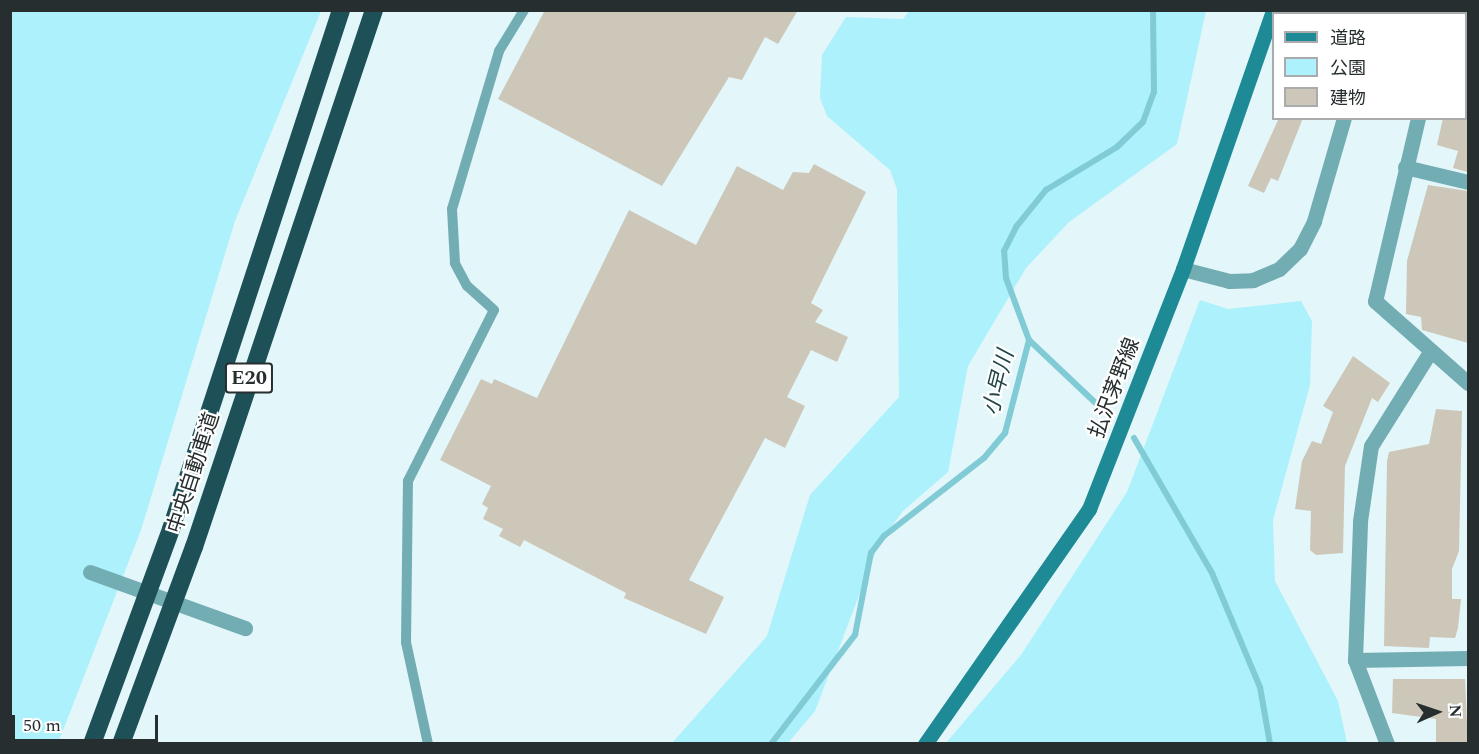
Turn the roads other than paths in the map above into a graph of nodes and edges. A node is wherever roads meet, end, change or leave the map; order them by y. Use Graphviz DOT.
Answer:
graph roads {
  1 [pos="341,10"];
  2 [pos="374,10"];
  3 [pos="524,10"];
  4 [pos="1272,13"];
  5 [pos="1343,120"];
  6 [pos="1417,120"];
  7 [pos="1405,167"];
  8 [pos="1468,182"];
  9 [pos="1183,269"];
  10 [pos="1430,352"];
  11 [pos="1468,383"];
  12 [pos="97,574"];
  13 [pos="245,628"];
  14 [pos="1468,658"];
  15 [pos="1355,660"];
  16 [pos="92,744"];
  17 [pos="121,744"];
  18 [pos="428,744"];
  19 [pos="925,744"];
  20 [pos="1387,744"];
  1 -- 16 [label="highway, 中央自動車道 / E20"];
  2 -- 17 [label="highway, 中央自動車道 / E20"];
  3 -- 18 [label="lane"];
  4 -- 9 [label="main road, 払沢茅野線"];
  5 -- 9 [label="street"];
  6 -- 7 [label="street"];
  7 -- 8 [label="street"];
  7 -- 10 [label="street"];
  9 -- 19 [label="main road, 払沢茅野線"];
  10 -- 11 [label="street"];
  10 -- 15 [label="street"];
  12 -- 13 [label="street"];
  14 -- 15 [label="street"];
  15 -- 20 [label="street"];
}
